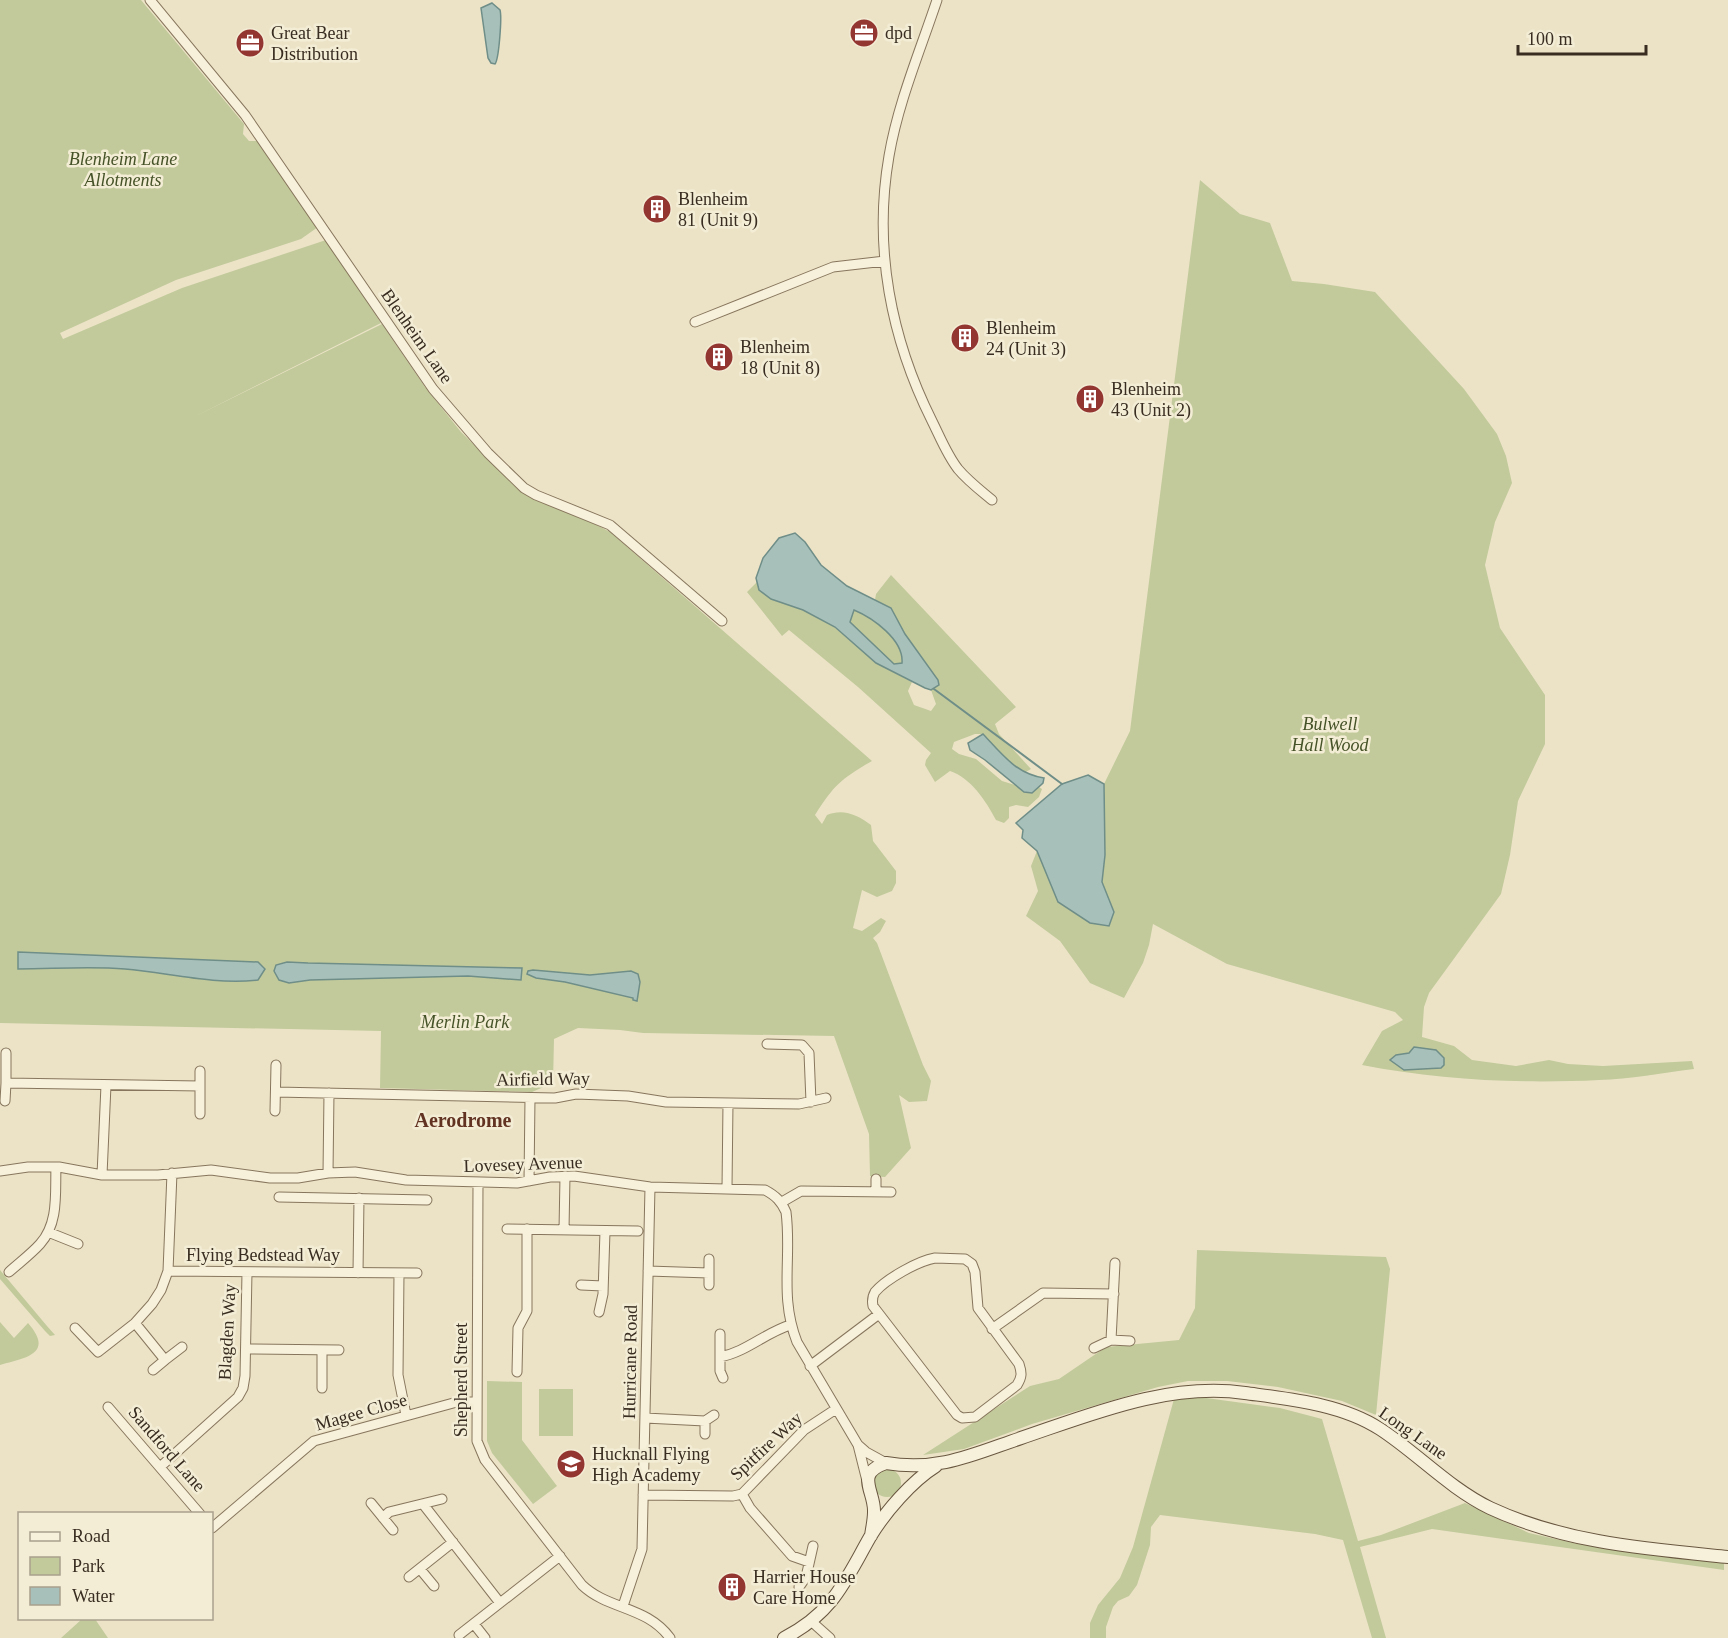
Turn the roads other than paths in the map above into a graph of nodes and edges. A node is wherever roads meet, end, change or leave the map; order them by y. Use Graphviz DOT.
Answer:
graph roads {
  1 [pos="150,0"];
  2 [pos="937,0"];
  3 [pos="885,261"];
  4 [pos="695,322"];
  5 [pos="992,500"];
  6 [pos="722,621"];
  7 [pos="767,1044"];
  8 [pos="6,1053"];
  9 [pos="276,1065"];
  10 [pos="200,1071"];
  11 [pos="6,1083"];
  12 [pos="106,1085"];
  13 [pos="200,1086"];
  14 [pos="276,1092"];
  15 [pos="329,1093"];
  16 [pos="530,1098"];
  17 [pos="826,1098"];
  18 [pos="5,1101"];
  19 [pos="811,1102"];
  20 [pos="728,1103"];
  21 [pos="275,1110"];
  22 [pos="200,1114"];
  23 [pos="56,1167"];
  24 [pos="0,1172"];
  25 [pos="172,1173"];
  26 [pos="328,1173"];
  27 [pos="102,1175"];
  28 [pos="565,1176"];
  29 [pos="876,1179"];
  30 [pos="529,1181"];
  31 [pos="478,1183"];
  32 [pos="650,1187"];
  33 [pos="727,1188"];
  34 [pos="876,1192"];
  35 [pos="891,1192"];
  36 [pos="279,1197"];
  37 [pos="359,1198"];
  38 [pos="427,1200"];
  39 [pos="782,1202"];
  40 [pos="507,1229"];
  41 [pos="528,1229"];
  42 [pos="564,1230"];
  43 [pos="605,1231"];
  44 [pos="638,1231"];
  45 [pos="48,1232"];
  46 [pos="78,1244"];
  47 [pos="709,1259"];
  48 [pos="1116,1263"];
  49 [pos="168,1271"];
  50 [pos="648,1271"];
  51 [pos="9,1272"];
  52 [pos="247,1272"];
  53 [pos="358,1272"];
  54 [pos="399,1273"];
  55 [pos="417,1273"];
  56 [pos="709,1273"];
  57 [pos="581,1285"];
  58 [pos="709,1285"];
  59 [pos="603,1286"];
  60 [pos="1114,1294"];
  61 [pos="599,1312"];
  62 [pos="879,1314"];
  63 [pos="135,1323"];
  64 [pos="790,1325"];
  65 [pos="75,1328"];
  66 [pos="992,1329"];
  67 [pos="720,1334"];
  68 [pos="1111,1340"];
  69 [pos="1130,1341"];
  70 [pos="182,1347"];
  71 [pos="1094,1348"];
  72 [pos="246,1349"];
  73 [pos="322,1350"];
  74 [pos="339,1350"];
  75 [pos="720,1357"];
  76 [pos="165,1360"];
  77 [pos="810,1366"];
  78 [pos="153,1370"];
  79 [pos="517,1372"];
  80 [pos="723,1378"];
  81 [pos="322,1388"];
  82 [pos="477,1402"];
  83 [pos="108,1407"];
  84 [pos="836,1409"];
  85 [pos="406,1415"];
  86 [pos="714,1415"];
  87 [pos="645,1418"];
  88 [pos="705,1420"];
  89 [pos="705,1434"];
  90 [pos="858,1445"];
  91 [pos="890,1464"];
  92 [pos="937,1466"];
  93 [pos="160,1467"];
  94 [pos="868,1487"];
  95 [pos="742,1494"];
  96 [pos="643,1495"];
  97 [pos="901,1498"];
  98 [pos="442,1499"];
  99 [pos="371,1503"];
  100 [pos="423,1504"];
  101 [pos="198,1512"];
  102 [pos="383,1518"];
  103 [pos="213,1526"];
  104 [pos="393,1530"];
  105 [pos="871,1536"];
  106 [pos="453,1542"];
  107 [pos="813,1546"];
  108 [pos="560,1556"];
  109 [pos="1728,1557"];
  110 [pos="809,1562"];
  111 [pos="420,1569"];
  112 [pos="409,1578"];
  113 [pos="434,1586"];
  114 [pos="799,1587"];
  115 [pos="500,1603"];
  116 [pos="623,1606"];
  117 [pos="812,1622"];
  118 [pos="474,1624"];
  119 [pos="459,1635"];
  120 [pos="670,1637"];
  121 [pos="485,1638"];
  122 [pos="784,1638"];
  123 [pos="830,1638"];
  1 -- 6 [label="street, Blenheim Lane"];
  2 -- 3 [label="street"];
  3 -- 4 [label="street"];
  3 -- 5 [label="street"];
  7 -- 19 [label="street"];
  8 -- 11 [label="street"];
  9 -- 14 [label="street"];
  10 -- 13 [label="street"];
  11 -- 12 [label="street"];
  11 -- 18 [label="street"];
  12 -- 13 [label="street"];
  12 -- 27 [label="street"];
  13 -- 22 [label="street"];
  14 -- 15 [label="street, Airfield Way"];
  14 -- 21 [label="street"];
  15 -- 16 [label="street, Airfield Way"];
  15 -- 26 [label="street"];
  16 -- 20 [label="street, Airfield Way"];
  16 -- 30 [label="street"];
  17 -- 19 [label="street, Airfield Way"];
  19 -- 20 [label="street, Airfield Way"];
  20 -- 33 [label="street"];
  23 -- 24 [label="street, Lovesey Avenue"];
  23 -- 27 [label="street, Lovesey Avenue"];
  23 -- 45 [label="street"];
  25 -- 26 [label="street, Lovesey Avenue"];
  25 -- 27 [label="street, Lovesey Avenue"];
  25 -- 49 [label="street"];
  26 -- 31 [label="street, Lovesey Avenue"];
  28 -- 30 [label="street, Lovesey Avenue"];
  28 -- 32 [label="street, Lovesey Avenue"];
  28 -- 42 [label="street"];
  29 -- 34 [label="street"];
  30 -- 31 [label="street, Lovesey Avenue"];
  31 -- 82 [label="street, Shepherd Street"];
  32 -- 33 [label="street, Lovesey Avenue"];
  32 -- 50 [label="street, Hurricane Road"];
  33 -- 39 [label="street, Lovesey Avenue"];
  34 -- 35 [label="street"];
  34 -- 39 [label="street"];
  36 -- 37 [label="street"];
  37 -- 38 [label="street"];
  37 -- 53 [label="street, Flying Bedstead Way"];
  39 -- 64 [label="street"];
  40 -- 41 [label="street"];
  41 -- 42 [label="street"];
  41 -- 79 [label="street"];
  42 -- 43 [label="street"];
  43 -- 44 [label="street"];
  43 -- 59 [label="street"];
  45 -- 46 [label="street"];
  45 -- 51 [label="street"];
  47 -- 56 [label="street"];
  48 -- 60 [label="street"];
  49 -- 52 [label="street, Flying Bedstead Way"];
  49 -- 63 [label="street"];
  50 -- 56 [label="street"];
  50 -- 87 [label="street, Hurricane Road"];
  52 -- 53 [label="street, Flying Bedstead Way"];
  52 -- 72 [label="street, Blagden Way"];
  53 -- 54 [label="street, Flying Bedstead Way"];
  54 -- 55 [label="street, Flying Bedstead Way"];
  54 -- 85 [label="street"];
  56 -- 58 [label="street"];
  57 -- 59 [label="street"];
  59 -- 61 [label="street"];
  60 -- 66 [label="street"];
  60 -- 68 [label="street"];
  62 -- 66 [label="street"];
  62 -- 66 [label="street"];
  62 -- 77 [label="street"];
  63 -- 65 [label="street"];
  63 -- 76 [label="street"];
  64 -- 75 [label="street"];
  64 -- 77 [label="street"];
  67 -- 75 [label="street"];
  68 -- 69 [label="street"];
  68 -- 71 [label="street"];
  70 -- 76 [label="street"];
  72 -- 73 [label="street"];
  72 -- 93 [label="street, Blagden Way"];
  73 -- 74 [label="street"];
  73 -- 81 [label="street"];
  75 -- 80 [label="street"];
  76 -- 78 [label="street"];
  77 -- 84 [label="street"];
  82 -- 85 [label="street, Magee Close"];
  82 -- 108 [label="street, Shepherd Street"];
  83 -- 93 [label="street, Sandford Lane"];
  84 -- 90 [label="street"];
  84 -- 95 [label="street, Spitfire Way"];
  85 -- 103 [label="street, Magee Close"];
  86 -- 88 [label="street"];
  87 -- 88 [label="street"];
  87 -- 96 [label="street, Hurricane Road"];
  88 -- 89 [label="street"];
  90 -- 91 [label="street"];
  90 -- 94 [label="street"];
  91 -- 92 [label="main road"];
  91 -- 94 [label="main road"];
  91 -- 97 [label="main road"];
  92 -- 97 [label="main road"];
  92 -- 109 [label="main road, Long Lane"];
  93 -- 101 [label="street, Sandford Lane"];
  94 -- 97 [label="main road"];
  94 -- 105 [label="main road"];
  95 -- 96 [label="street, Spitfire Way"];
  95 -- 110 [label="street"];
  96 -- 116 [label="street, Hurricane Road"];
  97 -- 105 [label="main road"];
  98 -- 100 [label="street"];
  99 -- 102 [label="street"];
  100 -- 102 [label="street"];
  100 -- 106 [label="street"];
  102 -- 104 [label="street"];
  105 -- 117 [label="main road"];
  106 -- 111 [label="street"];
  106 -- 115 [label="street"];
  107 -- 110 [label="street"];
  108 -- 115 [label="street"];
  108 -- 116 [label="street, Shepherd Street"];
  110 -- 114 [label="street"];
  111 -- 112 [label="street"];
  111 -- 113 [label="street"];
  115 -- 118 [label="street"];
  116 -- 120 [label="street, Shepherd Street"];
  117 -- 122 [label="main road"];
  117 -- 123 [label="street"];
  118 -- 119 [label="street"];
  118 -- 121 [label="street"];
}
